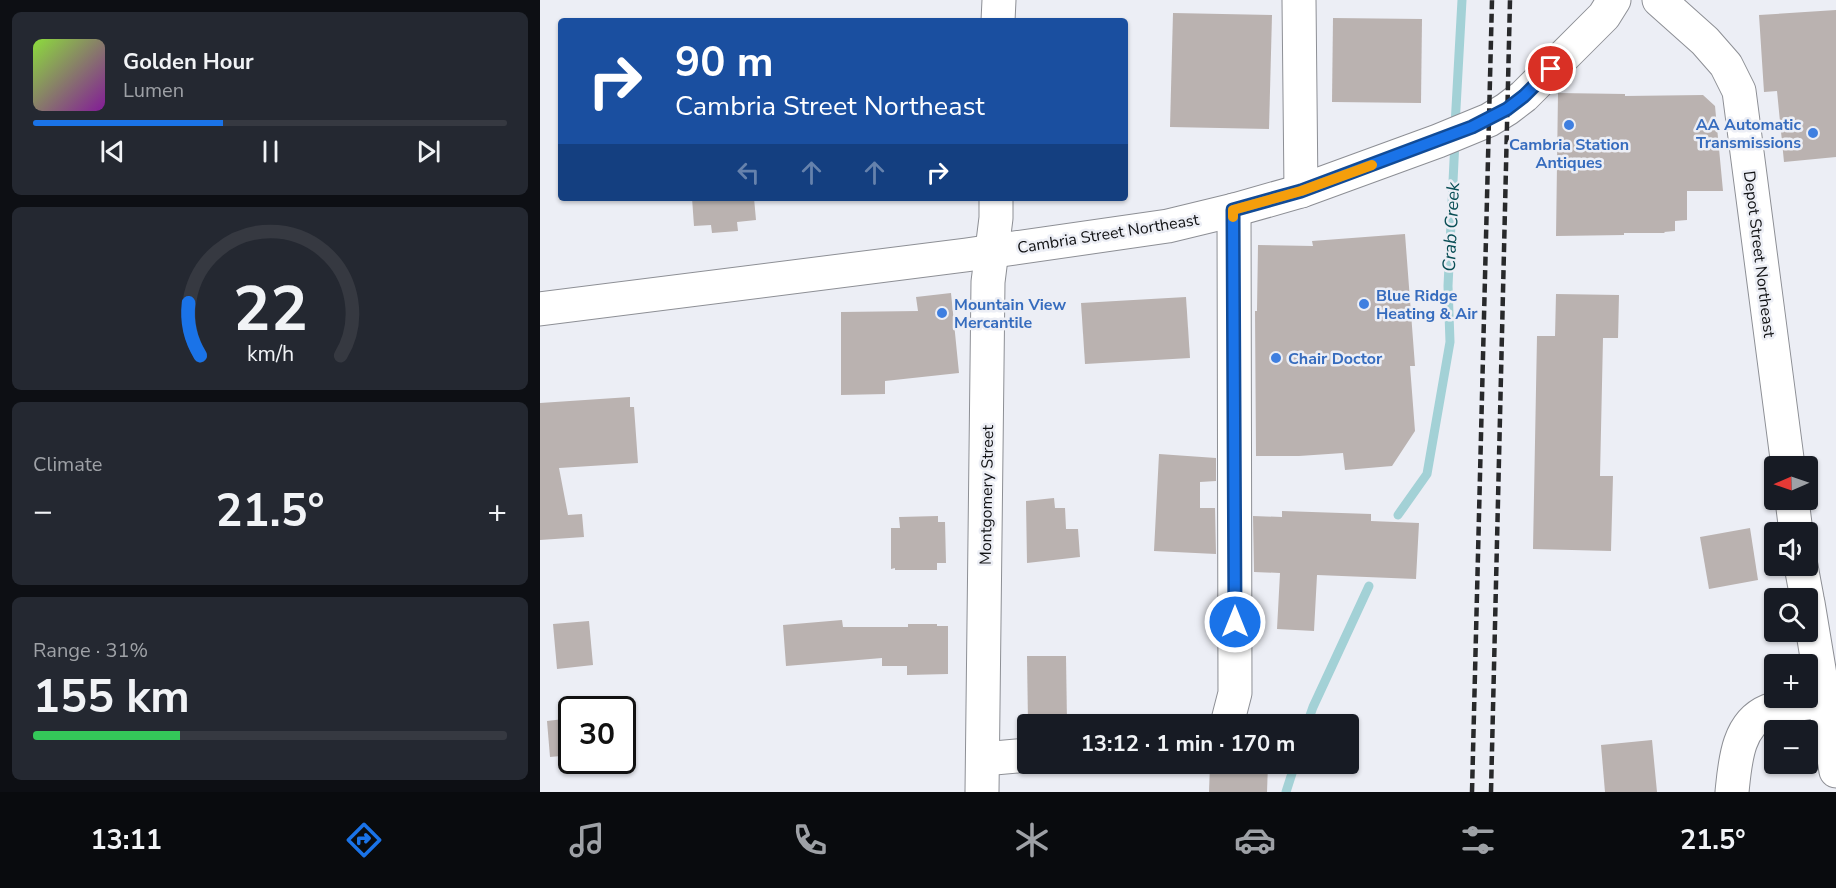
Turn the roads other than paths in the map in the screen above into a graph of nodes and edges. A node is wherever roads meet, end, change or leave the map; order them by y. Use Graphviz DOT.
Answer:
graph roads {
  1 [pos="999,0"];
  2 [pos="1299,0"];
  3 [pos="1614,0"];
  4 [pos="1659,0"];
  5 [pos="998,18"];
  6 [pos="1301,191"];
  7 [pos="996,201"];
  8 [pos="1233,210"];
  9 [pos="992,252"];
  10 [pos="540,309"];
  11 [pos="1787,456"];
  12 [pos="1814,642"];
  13 [pos="1824,700"];
  14 [pos="1230,714"];
  15 [pos="1833,739"];
  16 [pos="1017,756"];
  17 [pos="983,759"];
  18 [pos="1836,771"];
  19 [pos="982,792"];
  20 [pos="1732,792"];
  1 -- 5 [label="street"];
  2 -- 6 [label="street"];
  3 -- 6 [label="street, Cambria Street Northeast"];
  4 -- 11 [label="street, Depot Street Northeast"];
  6 -- 8 [label="street, Cambria Street Northeast"];
  7 -- 9 [label="street, Montgomery Street"];
  8 -- 9 [label="street, Cambria Street Northeast"];
  8 -- 14 [label="street"];
  9 -- 10 [label="street, Cambria Street Northeast"];
  9 -- 17 [label="street, Montgomery Street"];
  12 -- 13 [label="street"];
  13 -- 15 [label="street"];
  13 -- 20 [label="street"];
  15 -- 18 [label="street"];
  16 -- 17 [label="street"];
  17 -- 19 [label="street, Montgomery Street"];
}
